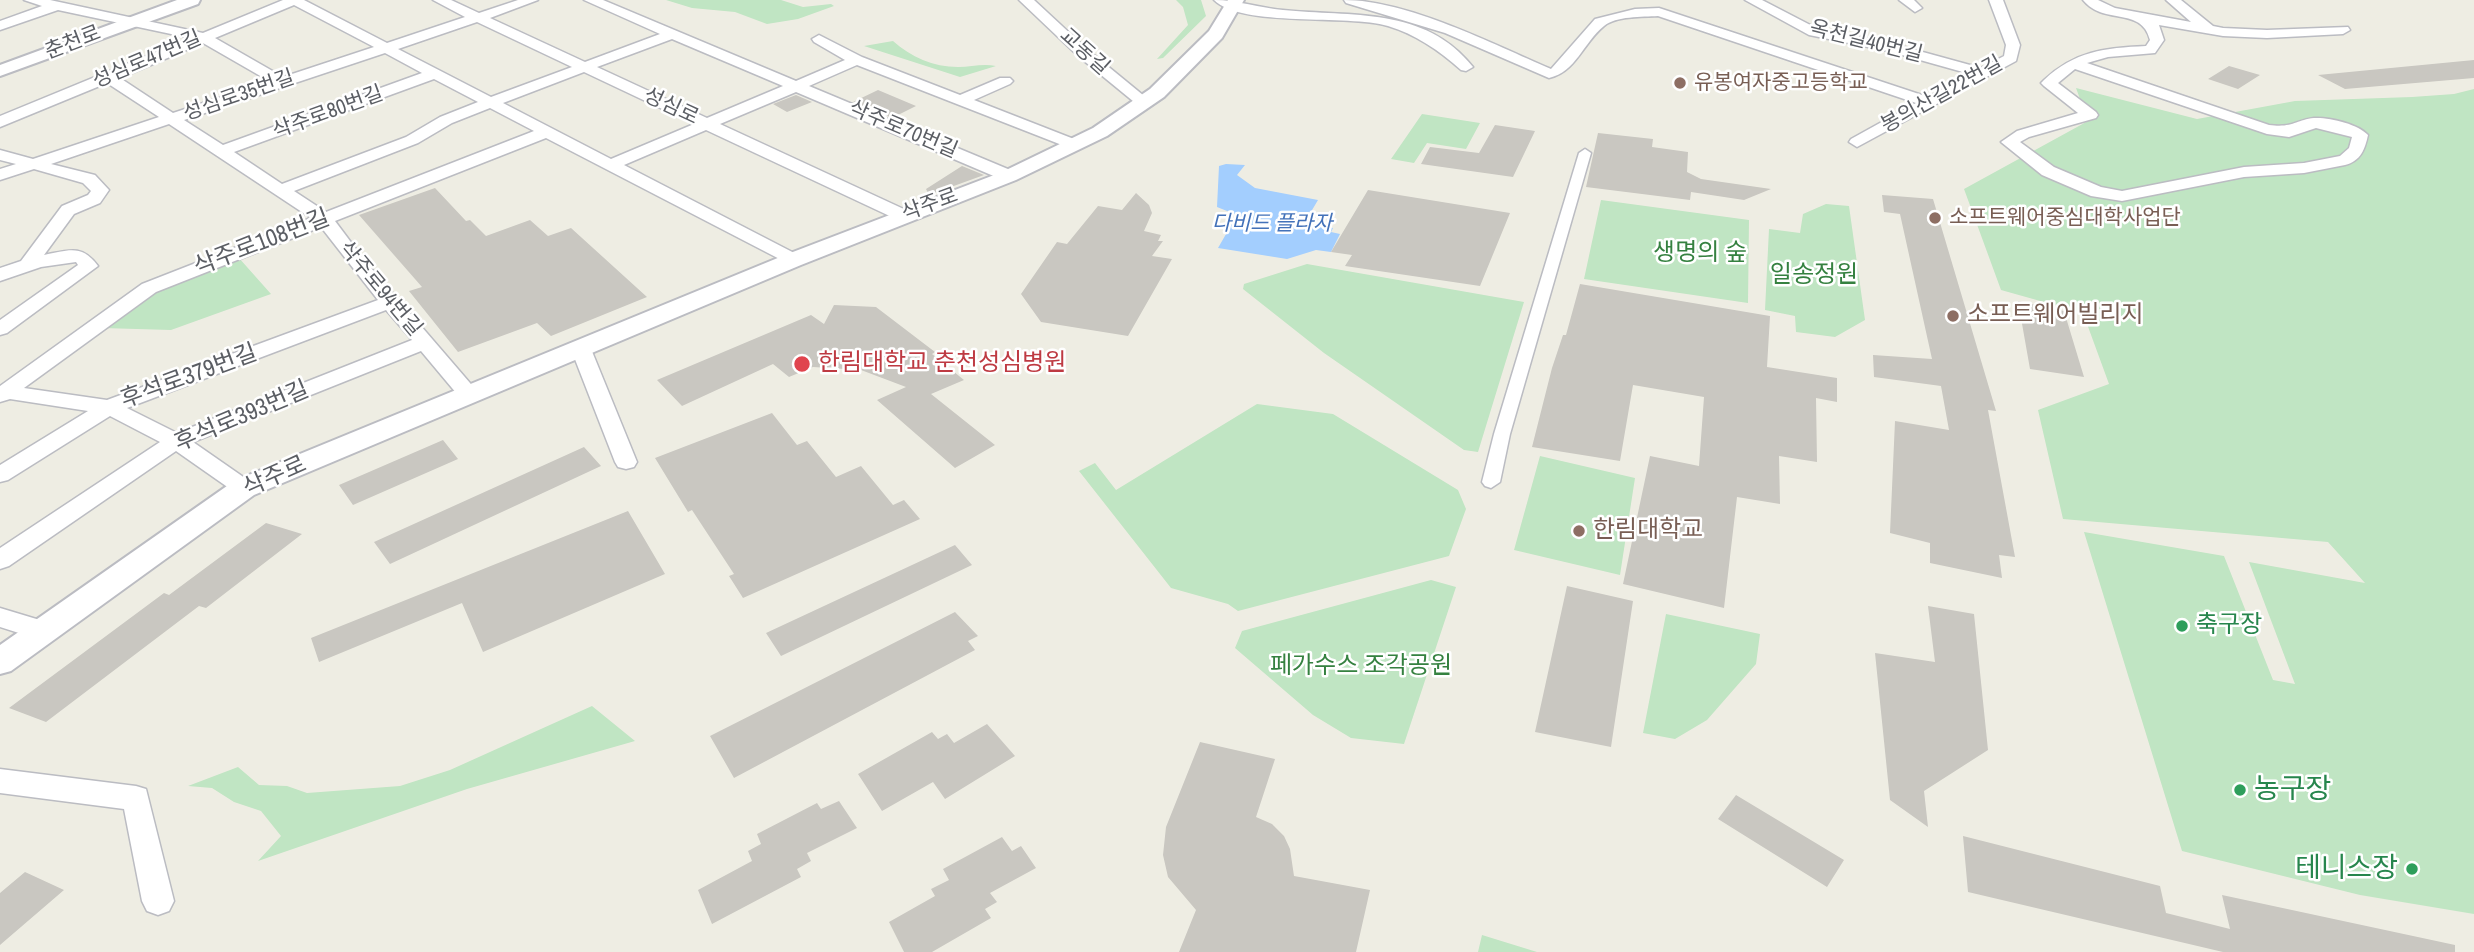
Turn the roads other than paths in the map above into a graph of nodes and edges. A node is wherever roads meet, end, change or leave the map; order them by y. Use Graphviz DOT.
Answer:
graph roads {
  1 [pos="31,0"];
  2 [pos="72,0"];
  3 [pos="175,0"];
  4 [pos="192,0"];
  5 [pos="295,0"];
  6 [pos="440,0"];
  7 [pos="531,0"];
  8 [pos="591,0"];
  9 [pos="1026,0"];
  10 [pos="1275,0"];
  11 [pos="1351,0"];
  12 [pos="1752,0"];
  13 [pos="1996,0"];
  14 [pos="2090,0"];
  15 [pos="2172,0"];
  16 [pos="1230,3"];
  17 [pos="56,6"];
  18 [pos="1259,11"];
  19 [pos="146,15"];
  20 [pos="2221,15"];
  21 [pos="477,18"];
  22 [pos="2148,20"];
  23 [pos="128,22"];
  24 [pos="2198,23"];
  25 [pos="0,26"];
  26 [pos="2343,30"];
  27 [pos="2217,31"];
  28 [pos="670,35"];
  29 [pos="202,37"];
  30 [pos="819,39"];
  31 [pos="385,47"];
  32 [pos="857,60"];
  33 [pos="2073,63"];
  34 [pos="584,67"];
  35 [pos="1466,67"];
  36 [pos="0,71"];
  37 [pos="436,74"];
  38 [pos="1549,74"];
  39 [pos="1985,74"];
  40 [pos="108,77"];
  41 [pos="1005,81"];
  42 [pos="281,82"];
  43 [pos="797,85"];
  44 [pos="959,100"];
  45 [pos="491,102"];
  46 [pos="1928,102"];
  47 [pos="1144,103"];
  48 [pos="170,119"];
  49 [pos="0,122"];
  50 [pos="708,124"];
  51 [pos="546,132"];
  52 [pos="1857,142"];
  53 [pos="1073,144"];
  54 [pos="219,152"];
  55 [pos="1585,153"];
  56 [pos="0,155"];
  57 [pos="33,164"];
  58 [pos="611,165"];
  59 [pos="0,175"];
  60 [pos="1009,176"];
  61 [pos="279,191"];
  62 [pos="902,215"];
  63 [pos="324,219"];
  64 [pos="793,260"];
  65 [pos="29,262"];
  66 [pos="0,275"];
  67 [pos="390,302"];
  68 [pos="0,329"];
  69 [pos="425,342"];
  70 [pos="581,349"];
  71 [pos="3,394"];
  72 [pos="469,395"];
  73 [pos="109,407"];
  74 [pos="176,441"];
  75 [pos="626,462"];
  76 [pos="0,475"];
  77 [pos="1491,482"];
  78 [pos="244,488"];
  79 [pos="0,560"];
  80 [pos="0,617"];
  81 [pos="44,631"];
  82 [pos="0,662"];
  83 [pos="0,781"];
  84 [pos="158,901"];
  1 -- 17 [label="street"];
  2 -- 17 [label="street"];
  3 -- 19 [label="street, 춘천로"];
  4 -- 19 [label="street, 춘천로"];
  5 -- 29 [label="street, 성심로47번길"];
  5 -- 31 [label="street, 삭주로80번길"];
  6 -- 21 [label="street, 성심로"];
  7 -- 21 [label="street"];
  8 -- 28 [label="street, 삭주로70번길"];
  9 -- 47 [label="street, 교동길"];
  10 -- 18 [label="street"];
  11 -- 38 [label="street"];
  12 -- 39 [label="street, 옥천길40번길"];
  13 -- 39 [label="street, 봉의산길22번길"];
  14 -- 22 [label="street"];
  15 -- 24 [label="street"];
  16 -- 18 [label="street"];
  16 -- 47 [label="street, 삭주로"];
  17 -- 23 [label="street"];
  17 -- 25 [label="street"];
  18 -- 35 [label="street"];
  19 -- 23 [label="street, 춘천로"];
  20 -- 24 [label="street"];
  21 -- 31 [label="street, 성심로35번길"];
  21 -- 34 [label="street, 성심로"];
  22 -- 27 [label="street"];
  22 -- 33 [label="street"];
  23 -- 29 [label="street"];
  23 -- 36 [label="street, 춘천로"];
  24 -- 27 [label="street"];
  26 -- 27 [label="street"];
  28 -- 34 [label="street"];
  28 -- 43 [label="street, 삭주로70번길"];
  29 -- 40 [label="street, 성심로47번길"];
  29 -- 42 [label="street"];
  30 -- 32 [label="street"];
  31 -- 37 [label="street, 삭주로80번길"];
  31 -- 42 [label="street, 성심로35번길"];
  32 -- 43 [label="street"];
  32 -- 44 [label="street"];
  33 -- 33 [label="street"];
  34 -- 45 [label="street"];
  34 -- 50 [label="street, 성심로"];
  37 -- 45 [label="street, 삭주로80번길"];
  37 -- 54 [label="street, 삭주로80번길"];
  38 -- 46 [label="street"];
  39 -- 46 [label="street, 봉의산길22번길"];
  40 -- 48 [label="street, 삭주로94번길"];
  40 -- 49 [label="street, 성심로47번길"];
  41 -- 44 [label="street"];
  42 -- 48 [label="street, 성심로35번길"];
  43 -- 50 [label="street"];
  43 -- 60 [label="street, 삭주로70번길"];
  44 -- 53 [label="street"];
  45 -- 51 [label="street, 삭주로80번길"];
  45 -- 61 [label="street"];
  46 -- 52 [label="street, 봉의산길22번길"];
  47 -- 53 [label="street, 삭주로"];
  48 -- 54 [label="street, 삭주로94번길"];
  48 -- 57 [label="street, 성심로35번길"];
  50 -- 58 [label="street"];
  50 -- 62 [label="street, 성심로"];
  51 -- 58 [label="street, 삭주로80번길"];
  51 -- 63 [label="street, 삭주로108번길"];
  53 -- 60 [label="street, 삭주로"];
  54 -- 61 [label="street, 삭주로94번길"];
  55 -- 77 [label="street"];
  56 -- 57 [label="street"];
  57 -- 59 [label="street, 성심로35번길"];
  57 -- 65 [label="street"];
  58 -- 64 [label="street, 삭주로80번길"];
  60 -- 62 [label="street, 삭주로"];
  61 -- 63 [label="street, 삭주로94번길"];
  62 -- 64 [label="street, 삭주로"];
  63 -- 67 [label="street, 삭주로94번길"];
  63 -- 71 [label="street, 삭주로108번길"];
  64 -- 70 [label="street, 삭주로"];
  65 -- 66 [label="street"];
  65 -- 68 [label="street"];
  67 -- 69 [label="street, 삭주로94번길"];
  67 -- 73 [label="street, 후석로379번길"];
  69 -- 72 [label="street, 삭주로94번길"];
  69 -- 74 [label="street, 후석로393번길"];
  70 -- 72 [label="street, 삭주로"];
  70 -- 75 [label="street"];
  71 -- 73 [label="street"];
  72 -- 78 [label="street, 삭주로"];
  73 -- 74 [label="street"];
  73 -- 76 [label="street, 후석로379번길"];
  74 -- 78 [label="street"];
  74 -- 79 [label="street, 후석로393번길"];
  78 -- 81 [label="street, 삭주로"];
  80 -- 81 [label="street"];
  81 -- 82 [label="street, 삭주로"];
  83 -- 84 [label="street"];
}
